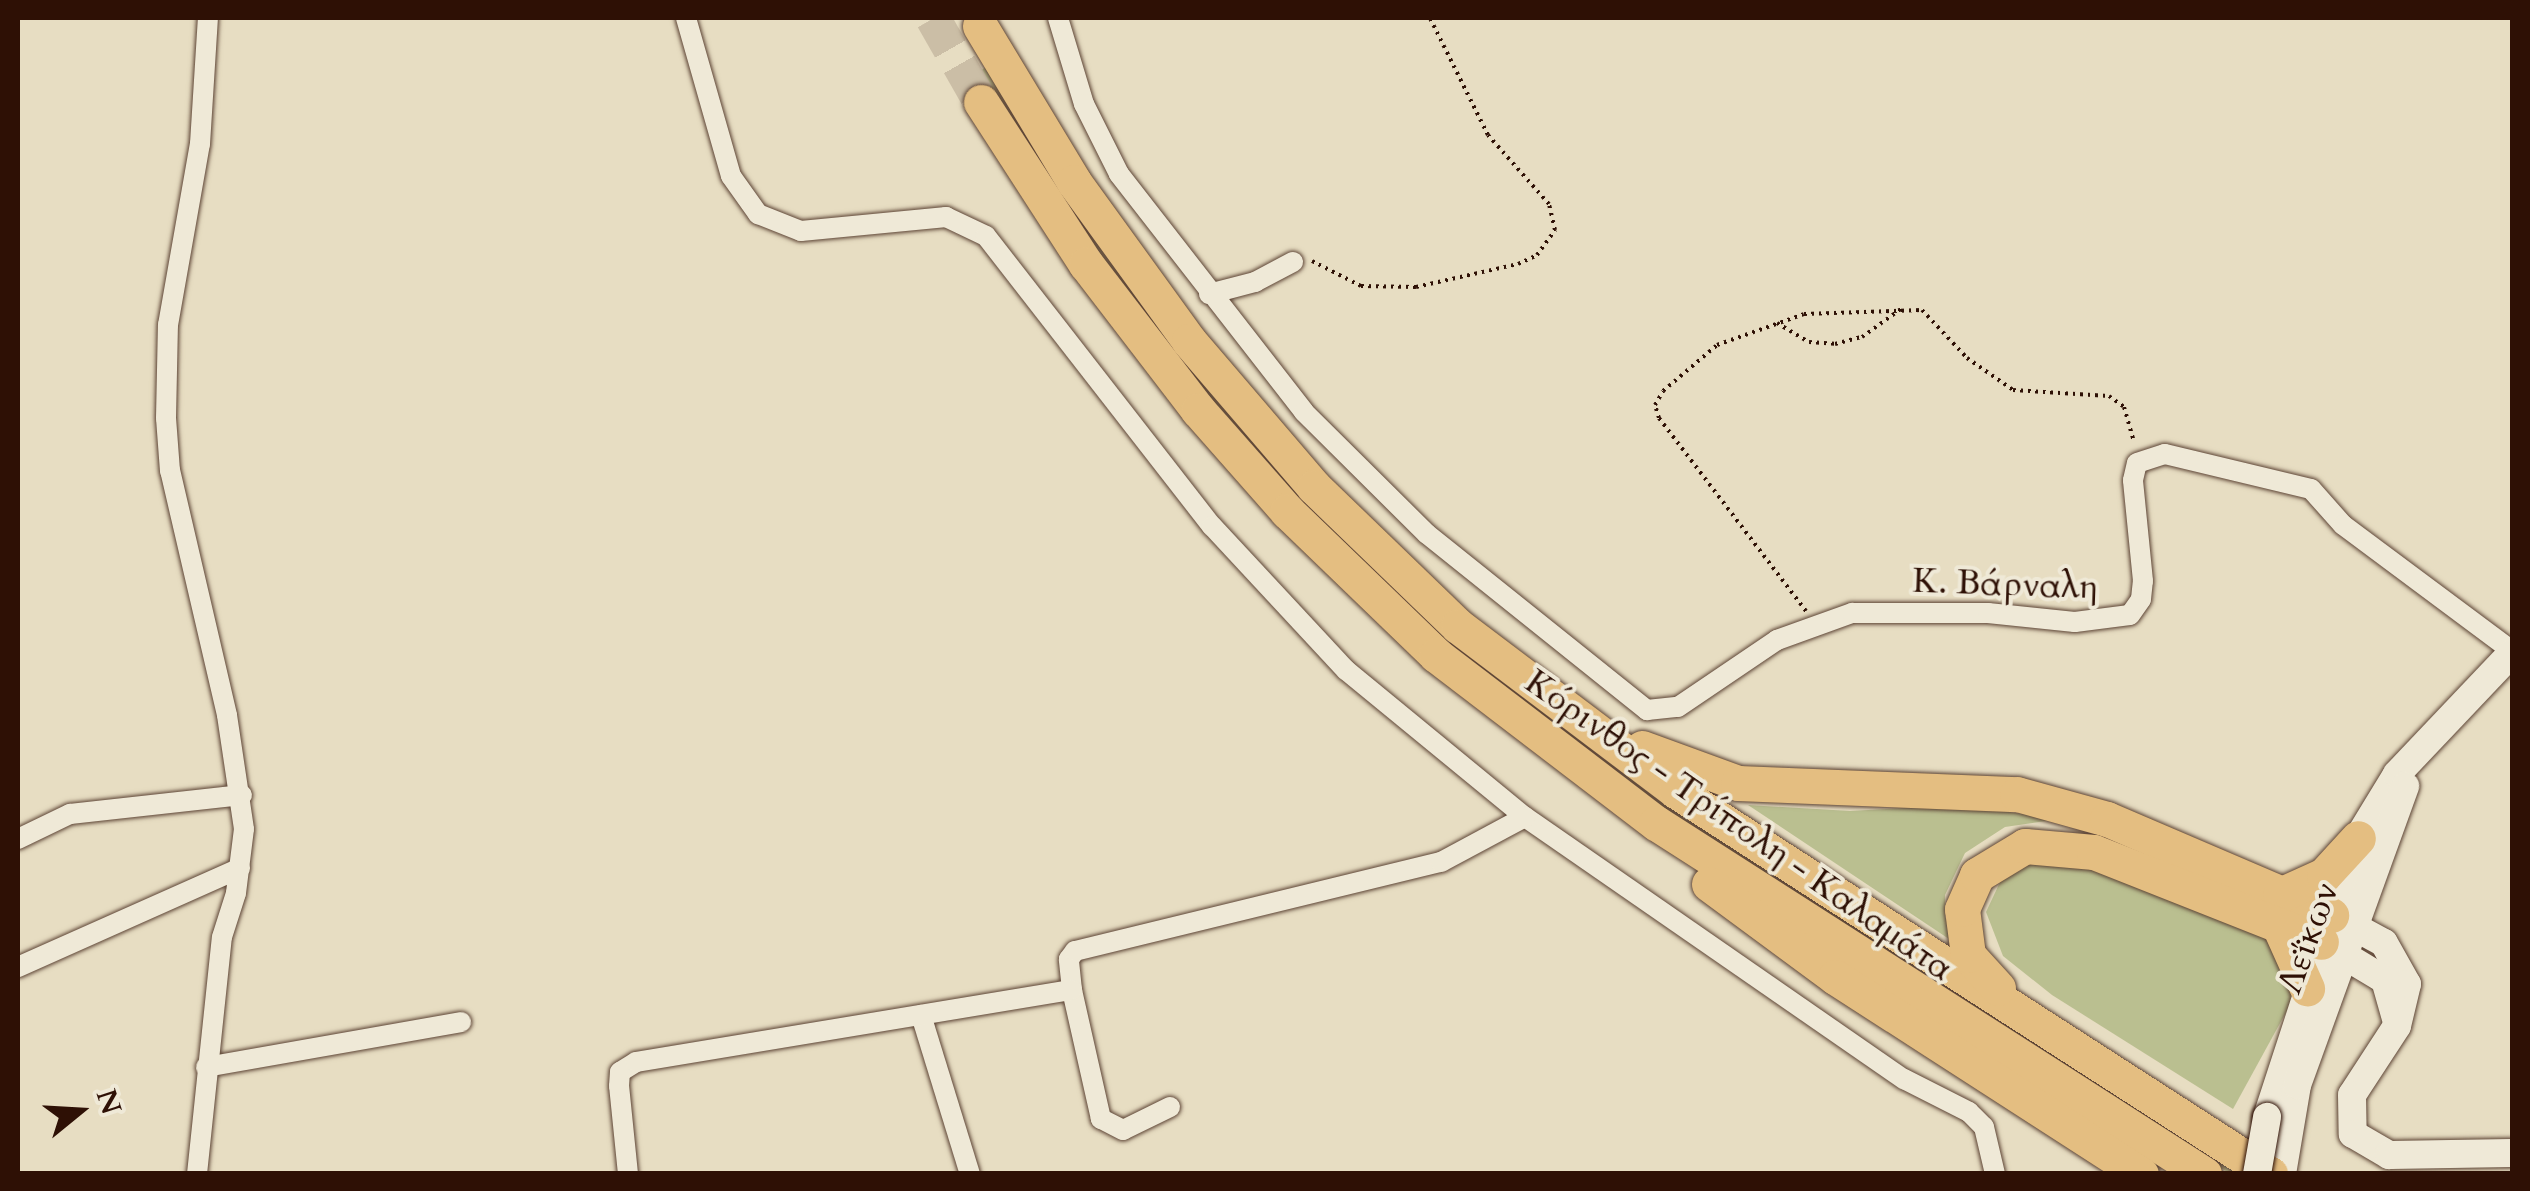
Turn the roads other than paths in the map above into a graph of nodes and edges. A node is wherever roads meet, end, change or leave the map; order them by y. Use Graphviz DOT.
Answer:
graph roads {
  1 [pos="208,18"];
  2 [pos="686,18"];
  3 [pos="1058,18"];
  4 [pos="980,26"];
  5 [pos="980,102"];
  6 [pos="1292,262"];
  7 [pos="1209,294"];
  8 [pos="1458,626"];
  9 [pos="2512,652"];
  10 [pos="1436,655"];
  11 [pos="2433,738"];
  12 [pos="242,795"];
  13 [pos="1524,817"];
  14 [pos="18,838"];
  15 [pos="2358,838"];
  16 [pos="240,868"];
  17 [pos="2280,894"];
  18 [pos="2282,930"];
  19 [pos="2337,934"];
  20 [pos="18,967"];
  21 [pos="2307,988"];
  22 [pos="1072,990"];
  23 [pos="921,1015"];
  24 [pos="461,1022"];
  25 [pos="206,1067"];
  26 [pos="2101,1069"];
  27 [pos="1170,1107"];
  28 [pos="2276,1125"];
  29 [pos="2512,1153"];
  30 [pos="197,1174"];
  31 [pos="628,1174"];
  32 [pos="970,1174"];
  33 [pos="1995,1174"];
  34 [pos="2141,1174"];
  35 [pos="2204,1174"];
  36 [pos="2257,1174"];
  37 [pos="2270,1174"];
  38 [pos="2282,1174"];
  1 -- 12 [label="street"];
  2 -- 13 [label="street"];
  3 -- 7 [label="street"];
  4 -- 8 [label="highway, Κόρινθος - Τρίπολη - Καλαμάτα"];
  5 -- 10 [label="highway, Κόρινθος - Τρίπολη - Καλαμάτα"];
  6 -- 7 [label="street"];
  7 -- 9 [label="street, Κ. Βάρναλη"];
  8 -- 17 [label="highway"];
  8 -- 26 [label="highway, Κόρινθος - Τρίπολη - Καλαμάτα"];
  9 -- 11 [label="street, Λεΐκων"];
  10 -- 34 [label="highway"];
  10 -- 35 [label="highway, Κόρινθος - Τρίπολη - Καλαμάτα"];
  11 -- 15 [label="street, Λεΐκων"];
  11 -- 19 [label="street, Λεΐκων"];
  12 -- 14 [label="street"];
  12 -- 16 [label="street"];
  13 -- 22 [label="street"];
  13 -- 33 [label="street"];
  15 -- 17 [label="highway"];
  15 -- 19 [label="street, Λεΐκων"];
  16 -- 20 [label="street"];
  16 -- 25 [label="street"];
  17 -- 19 [label="highway"];
  18 -- 19 [label="highway"];
  18 -- 21 [label="highway"];
  18 -- 26 [label="highway"];
  19 -- 21 [label="street, Λεΐκων"];
  19 -- 28 [label="street, Λεΐκων"];
  19 -- 29 [label="street"];
  21 -- 28 [label="street, Λεΐκων"];
  22 -- 23 [label="street"];
  22 -- 27 [label="street"];
  23 -- 31 [label="street"];
  23 -- 32 [label="street"];
  24 -- 25 [label="street"];
  25 -- 30 [label="street"];
  26 -- 37 [label="highway, Κόρινθος - Τρίπολη - Καλαμάτα"];
  28 -- 36 [label="street, Λεΐκων, bridge"];
  28 -- 38 [label="street, Λεΐκων"];
}
